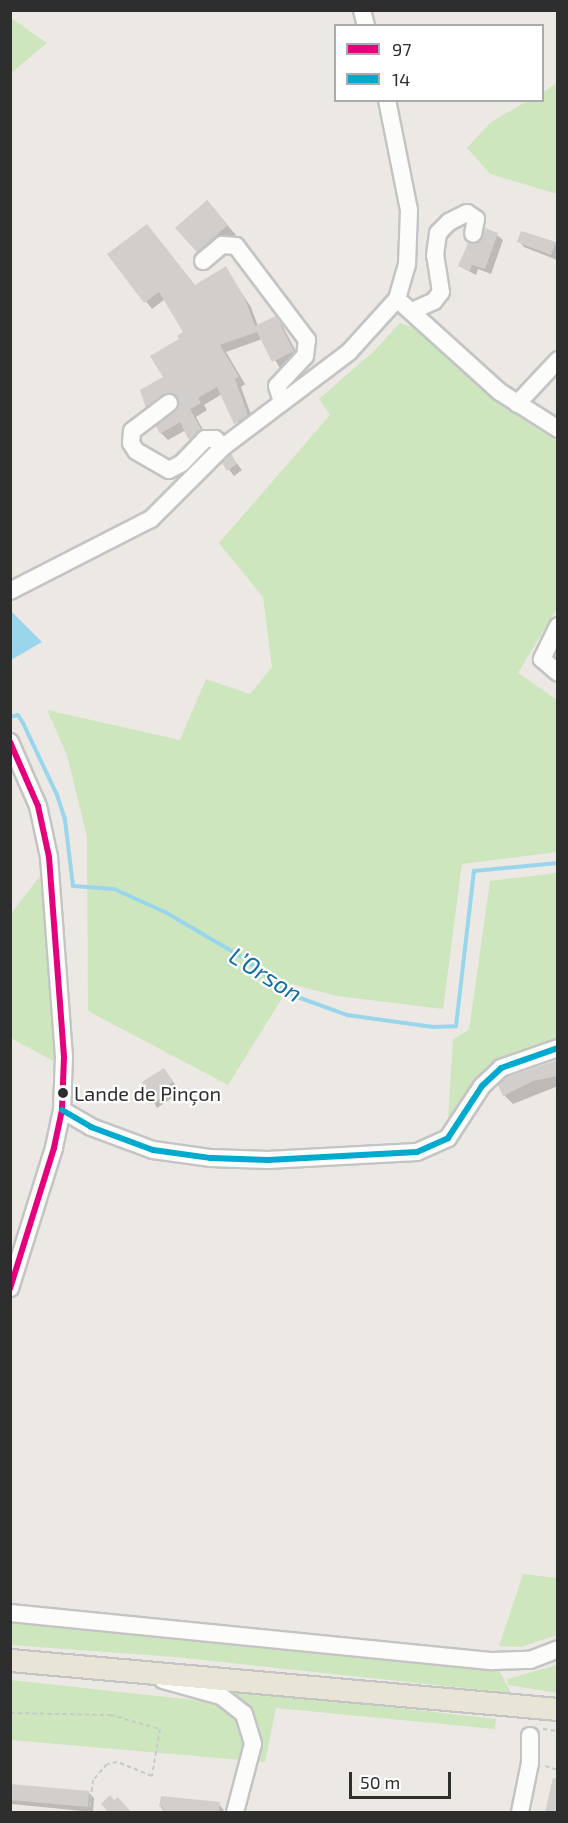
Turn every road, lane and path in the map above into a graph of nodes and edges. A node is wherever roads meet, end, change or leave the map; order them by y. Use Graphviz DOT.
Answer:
graph roads {
  1 [pos="387,102"];
  2 [pos="473,234"];
  3 [pos="203,261"];
  4 [pos="397,299"];
  5 [pos="412,311"];
  6 [pos="558,360"];
  7 [pos="282,401"];
  8 [pos="169,403"];
  9 [pos="517,404"];
  10 [pos="558,429"];
  11 [pos="223,447"];
  12 [pos="10,591"];
  13 [pos="558,626"];
  14 [pos="558,673"];
  15 [pos="10,742"];
  16 [pos="558,1048"];
  17 [pos="62,1110"];
  18 [pos="10,1288"];
  19 [pos="10,1613"];
  20 [pos="558,1649"];
  21 [pos="10,1660"];
  22 [pos="133,1672"];
  23 [pos="558,1708"];
  24 [pos="10,1713"];
  25 [pos="530,1736"];
  26 [pos="236,1811"];
  27 [pos="89,1812"];
  28 [pos="520,1812"];
  1 -- 4 [label="street"];
  2 -- 5 [label="street"];
  3 -- 7 [label="street"];
  4 -- 5 [label="street"];
  4 -- 7 [label="street"];
  5 -- 9 [label="street"];
  6 -- 9 [label="street"];
  7 -- 11 [label="street"];
  8 -- 11 [label="street"];
  9 -- 10 [label="street"];
  11 -- 12 [label="street"];
  13 -- 14 [label="street"];
  15 -- 17 [label="street"];
  16 -- 17 [label="street"];
  17 -- 18 [label="street"];
  19 -- 20 [label="street"];
  21 -- 22 [label="main road"];
  22 -- 23 [label="main road"];
  22 -- 26 [label="street"];
  24 -- 27 [label="path"];
  25 -- 28 [label="street"];
}
